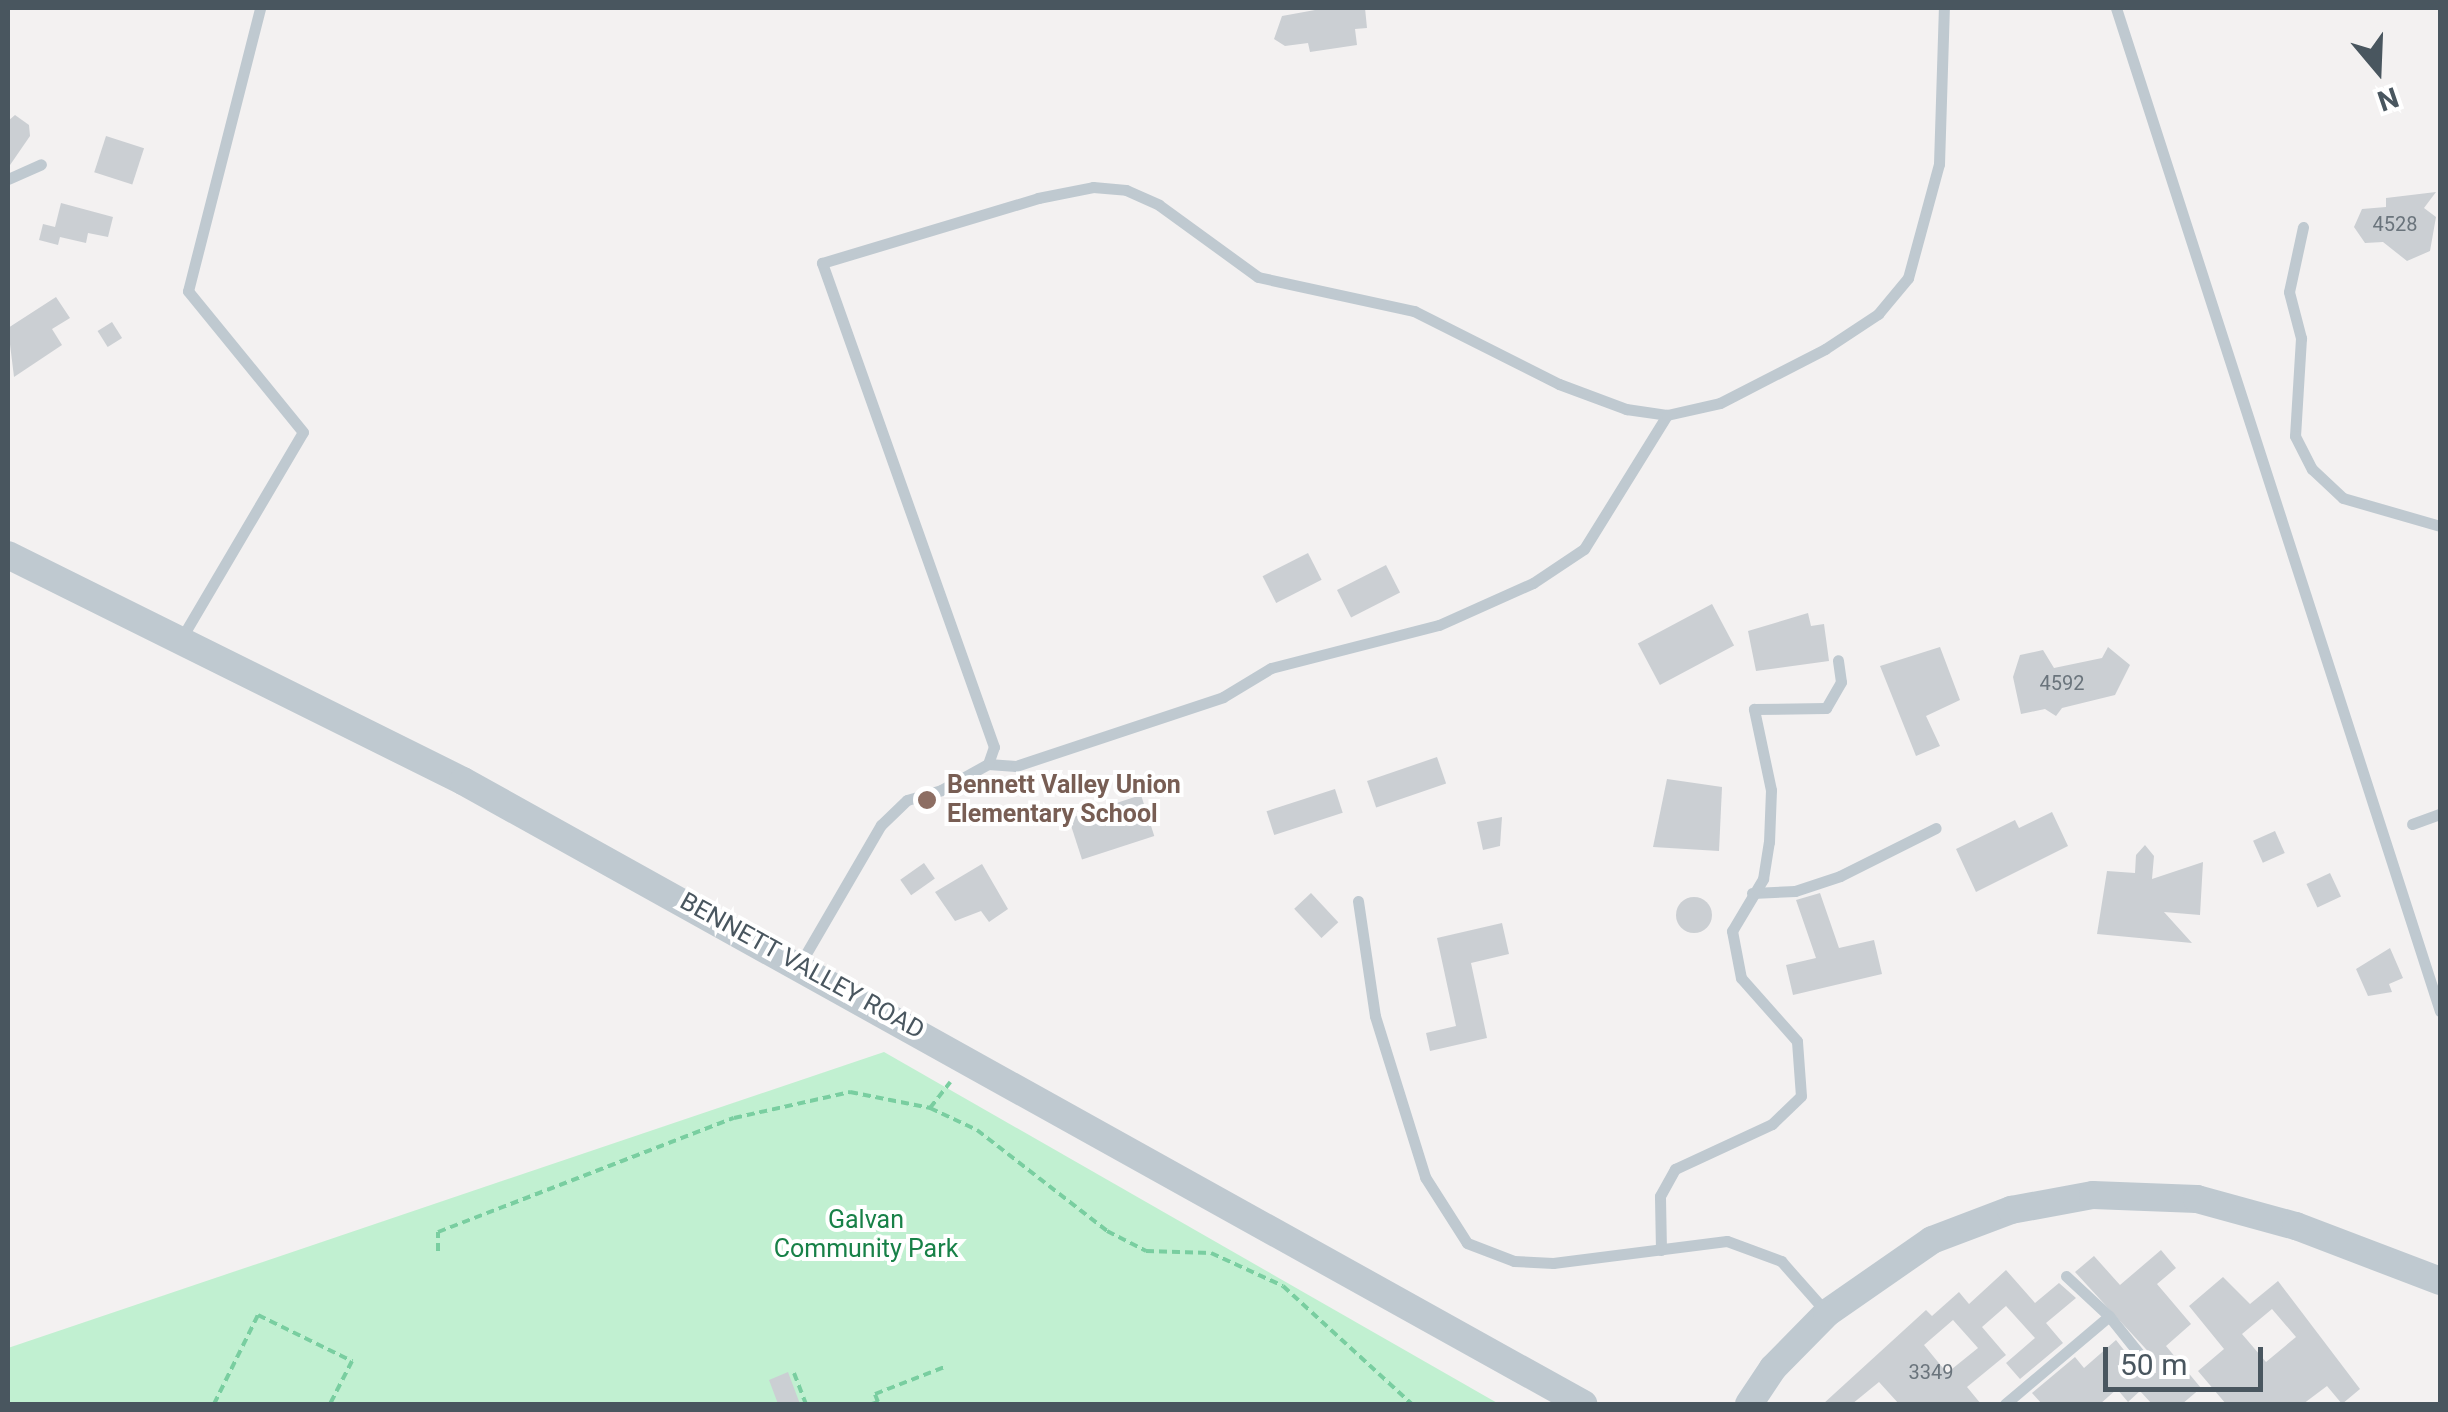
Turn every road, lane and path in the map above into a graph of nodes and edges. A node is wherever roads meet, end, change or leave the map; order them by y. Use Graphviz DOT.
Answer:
graph roads {
  1 [pos="260,8"];
  2 [pos="1944,8"];
  3 [pos="2116,8"];
  4 [pos="41,164"];
  5 [pos="8,179"];
  6 [pos="2302,227"];
  7 [pos="1666,415"];
  8 [pos="2440,526"];
  9 [pos="8,555"];
  10 [pos="181,639"];
  11 [pos="1838,660"];
  12 [pos="988,764"];
  13 [pos="2440,814"];
  14 [pos="2412,824"];
  15 [pos="1936,828"];
  16 [pos="1752,893"];
  17 [pos="1358,901"];
  18 [pos="800,964"];
  19 [pos="2440,1011"];
  20 [pos="969,1059"];
  21 [pos="930,1108"];
  22 [pos="1661,1250"];
  23 [pos="438,1251"];
  24 [pos="2066,1276"];
  25 [pos="2440,1280"];
  26 [pos="1826,1314"];
  27 [pos="2109,1316"];
  28 [pos="948,1366"];
  29 [pos="2149,1366"];
  30 [pos="794,1374"];
  31 [pos="214,1404"];
  32 [pos="330,1404"];
  33 [pos="806,1404"];
  34 [pos="872,1404"];
  35 [pos="1412,1404"];
  36 [pos="1583,1404"];
  37 [pos="1749,1404"];
  38 [pos="2005,1404"];
  1 -- 10 [label="lane"];
  2 -- 7 [label="lane"];
  3 -- 19 [label="lane"];
  4 -- 5 [label="lane"];
  6 -- 8 [label="lane"];
  7 -- 12 [label="lane"];
  7 -- 12 [label="lane"];
  9 -- 10 [label="street, BENNETT VALLEY ROAD"];
  10 -- 18 [label="street, BENNETT VALLEY ROAD"];
  11 -- 16 [label="lane"];
  12 -- 18 [label="lane"];
  13 -- 14 [label="lane"];
  15 -- 16 [label="lane"];
  16 -- 22 [label="lane"];
  17 -- 22 [label="lane"];
  18 -- 20 [label="street, BENNETT VALLEY ROAD"];
  20 -- 21 [label="path"];
  20 -- 36 [label="street, BENNETT VALLEY ROAD"];
  21 -- 23 [label="path"];
  21 -- 35 [label="path"];
  22 -- 26 [label="lane"];
  24 -- 27 [label="lane"];
  25 -- 26 [label="street"];
  26 -- 37 [label="street"];
  27 -- 29 [label="lane"];
  27 -- 38 [label="lane"];
  28 -- 34 [label="path"];
  30 -- 33 [label="path"];
  31 -- 32 [label="path"];
}
